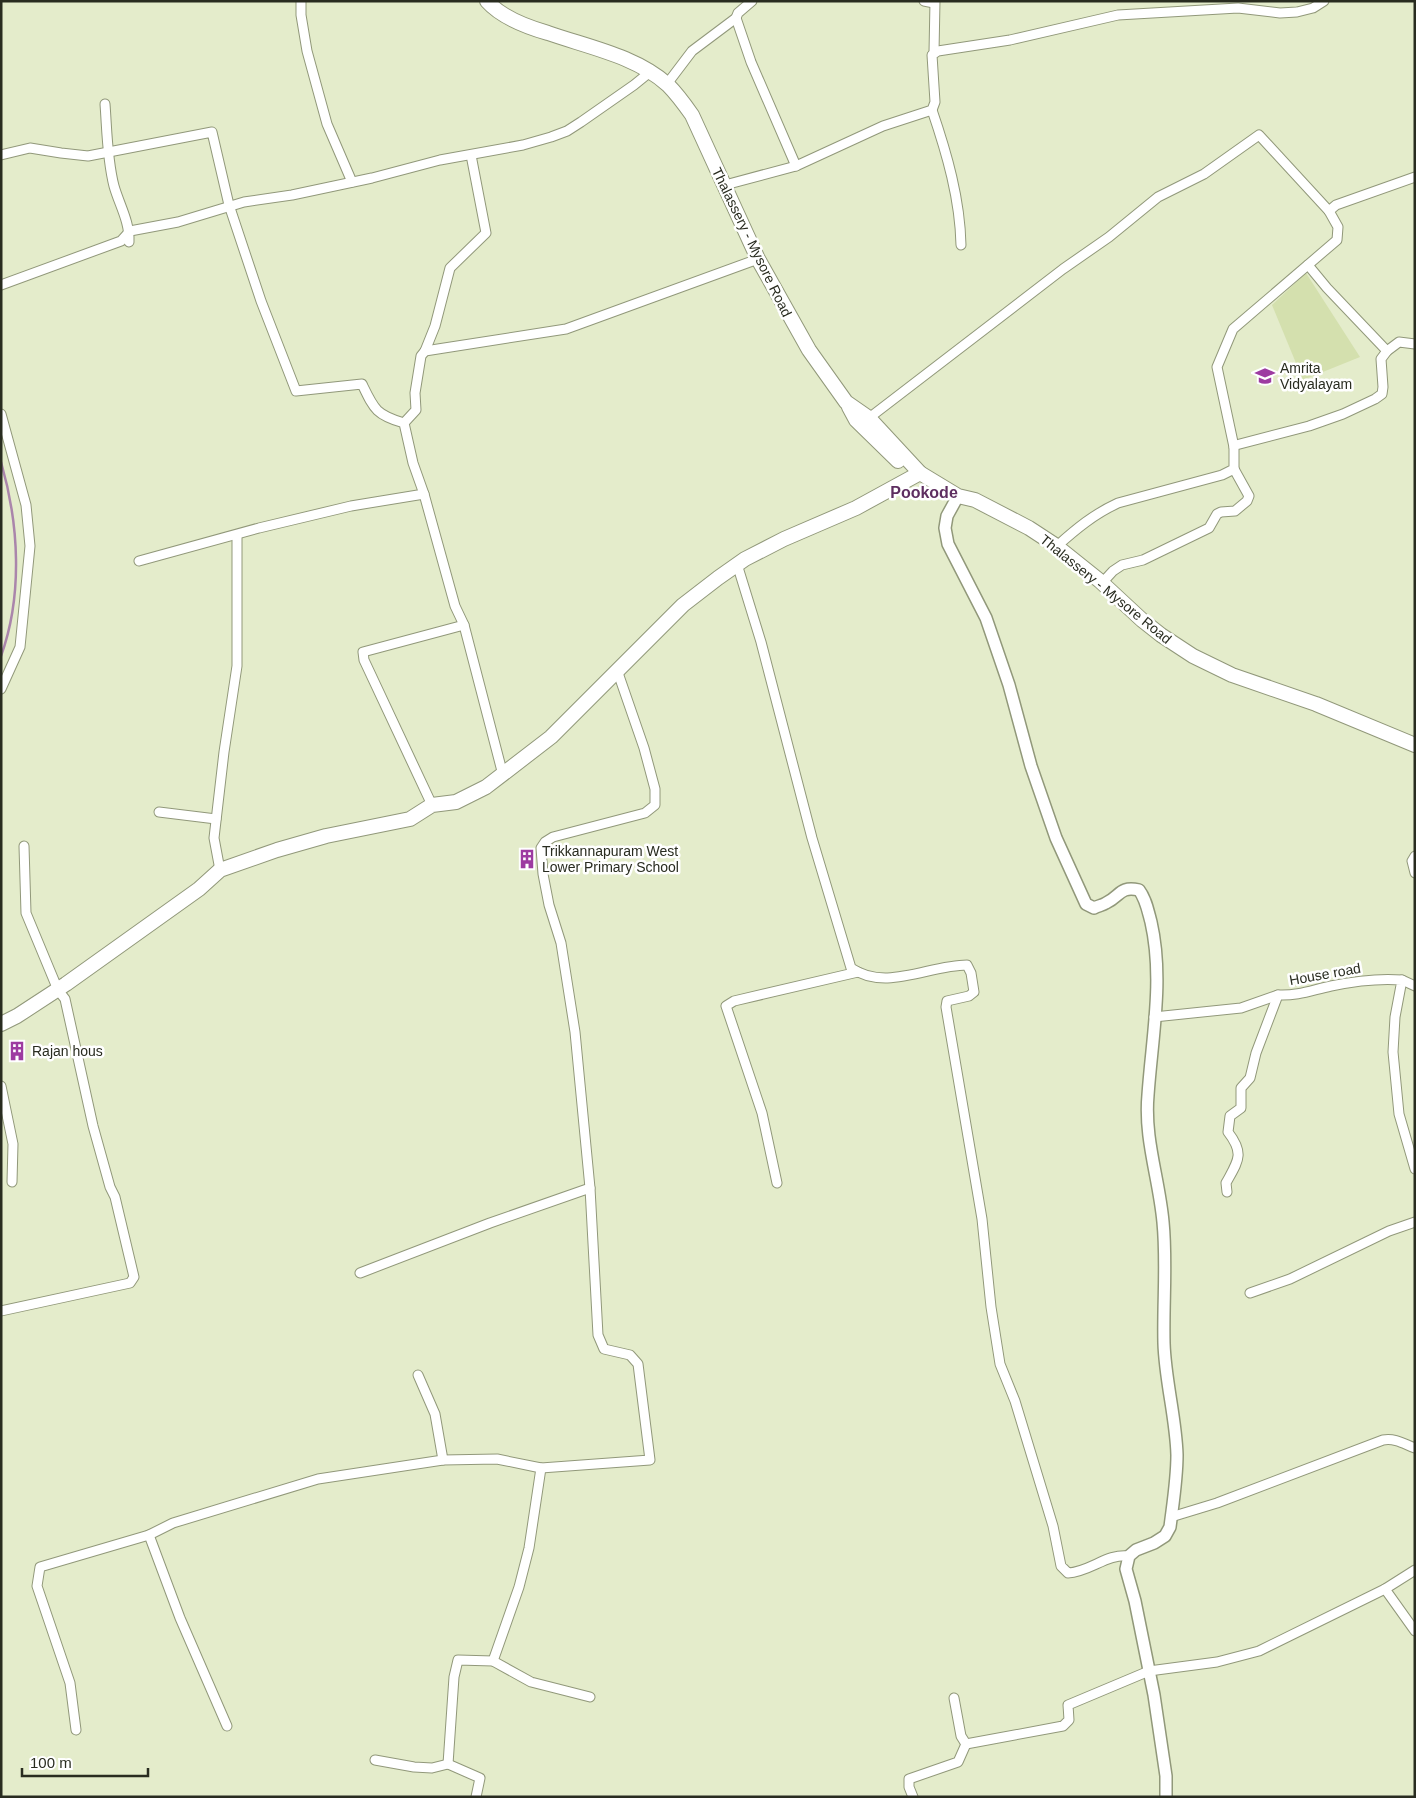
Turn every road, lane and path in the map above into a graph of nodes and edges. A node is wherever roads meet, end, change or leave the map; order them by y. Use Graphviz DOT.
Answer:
graph roads {
  1 [pos="301,1"];
  2 [pos="487,1"];
  3 [pos="752,1"];
  4 [pos="924,1"];
  5 [pos="1324,1"];
  6 [pos="934,2"];
  7 [pos="736,18"];
  8 [pos="934,52"];
  9 [pos="650,72"];
  10 [pos="667,84"];
  11 [pos="105,104"];
  12 [pos="932,110"];
  13 [pos="110,153"];
  14 [pos="471,154"];
  15 [pos="1,155"];
  16 [pos="796,166"];
  17 [pos="1415,177"];
  18 [pos="352,182"];
  19 [pos="725,185"];
  20 [pos="229,205"];
  21 [pos="1329,211"];
  22 [pos="130,232"];
  23 [pos="129,242"];
  24 [pos="961,245"];
  25 [pos="758,259"];
  26 [pos="1308,265"];
  27 [pos="1,285"];
  28 [pos="1415,344"];
  29 [pos="425,351"];
  30 [pos="1387,351"];
  31 [pos="846,402"];
  32 [pos="1,414"];
  33 [pos="869,418"];
  34 [pos="404,423"];
  35 [pos="1234,446"];
  36 [pos="1234,469"];
  37 [pos="920,473"];
  38 [pos="424,494"];
  39 [pos="958,496"];
  40 [pos="238,535"];
  41 [pos="1057,546"];
  42 [pos="139,561"];
  43 [pos="738,564"];
  44 [pos="1102,583"];
  45 [pos="464,625"];
  46 [pos="617,670"];
  47 [pos="1,689"];
  48 [pos="1415,744"];
  49 [pos="1415,755"];
  50 [pos="503,775"];
  51 [pos="432,805"];
  52 [pos="159,812"];
  53 [pos="216,819"];
  54 [pos="24,846"];
  55 [pos="1415,856"];
  56 [pos="220,870"];
  57 [pos="1415,873"];
  58 [pos="858,972"];
  59 [pos="1402,980"];
  60 [pos="1415,986"];
  61 [pos="58,990"];
  62 [pos="1278,995"];
  63 [pos="1154,1017"];
  64 [pos="1,1024"];
  65 [pos="1,1086"];
  66 [pos="1415,1169"];
  67 [pos="12,1182"];
  68 [pos="777,1183"];
  69 [pos="590,1188"];
  70 [pos="1227,1192"];
  71 [pos="1415,1222"];
  72 [pos="360,1272"];
  73 [pos="1250,1293"];
  74 [pos="1,1311"];
  75 [pos="418,1375"];
  76 [pos="1415,1448"];
  77 [pos="443,1460"];
  78 [pos="541,1468"];
  79 [pos="1171,1517"];
  80 [pos="149,1535"];
  81 [pos="1130,1556"];
  82 [pos="1415,1570"];
  83 [pos="1385,1589"];
  84 [pos="1415,1631"];
  85 [pos="493,1661"];
  86 [pos="1149,1671"];
  87 [pos="590,1697"];
  88 [pos="954,1698"];
  89 [pos="227,1726"];
  90 [pos="76,1730"];
  91 [pos="966,1744"];
  92 [pos="375,1760"];
  93 [pos="448,1764"];
  94 [pos="476,1797"];
  95 [pos="913,1797"];
  96 [pos="1166,1797"];
  1 -- 18 [label="street"];
  2 -- 9 [label="main road, Thalassery - Mysore Road"];
  3 -- 7 [label="street"];
  4 -- 6 [label="street"];
  5 -- 8 [label="street"];
  6 -- 8 [label="street"];
  7 -- 10 [label="street"];
  7 -- 16 [label="street"];
  8 -- 12 [label="street"];
  9 -- 10 [label="main road, Thalassery - Mysore Road"];
  9 -- 14 [label="street"];
  10 -- 19 [label="main road, Thalassery - Mysore Road"];
  11 -- 13 [label="street"];
  12 -- 16 [label="street"];
  12 -- 24 [label="street"];
  13 -- 15 [label="street"];
  13 -- 20 [label="street"];
  13 -- 22 [label="street"];
  14 -- 18 [label="street"];
  14 -- 29 [label="street"];
  16 -- 19 [label="street"];
  17 -- 21 [label="street"];
  18 -- 20 [label="street"];
  19 -- 25 [label="main road, Thalassery - Mysore Road"];
  20 -- 22 [label="street"];
  20 -- 34 [label="street"];
  21 -- 26 [label="street"];
  21 -- 33 [label="street"];
  22 -- 23 [label="street"];
  22 -- 27 [label="street"];
  25 -- 29 [label="street"];
  25 -- 31 [label="main road, Thalassery - Mysore Road"];
  26 -- 30 [label="street"];
  26 -- 35 [label="street"];
  28 -- 30 [label="street"];
  29 -- 34 [label="street"];
  30 -- 35 [label="street"];
  31 -- 33 [label="main road, Thalassery - Mysore Road"];
  31 -- 37 [label="main road"];
  32 -- 47 [label="street"];
  33 -- 37 [label="main road, Thalassery - Mysore Road"];
  34 -- 38 [label="street"];
  35 -- 36 [label="street"];
  36 -- 41 [label="street"];
  36 -- 44 [label="street"];
  37 -- 39 [label="main road, Thalassery - Mysore Road"];
  37 -- 43 [label="main road"];
  38 -- 40 [label="street"];
  38 -- 45 [label="street"];
  39 -- 41 [label="main road, Thalassery - Mysore Road"];
  39 -- 49 [label="main road"];
  39 -- 63 [label="street"];
  40 -- 42 [label="street"];
  40 -- 53 [label="street"];
  41 -- 44 [label="main road, Thalassery - Mysore Road"];
  43 -- 46 [label="main road"];
  43 -- 58 [label="street"];
  44 -- 48 [label="main road, Thalassery - Mysore Road"];
  45 -- 50 [label="street"];
  45 -- 51 [label="street"];
  46 -- 50 [label="main road"];
  46 -- 69 [label="street"];
  50 -- 51 [label="main road"];
  51 -- 56 [label="main road"];
  52 -- 53 [label="street"];
  53 -- 56 [label="street"];
  54 -- 61 [label="street"];
  55 -- 57 [label="street"];
  56 -- 61 [label="main road"];
  58 -- 68 [label="street"];
  58 -- 81 [label="street"];
  59 -- 60 [label="street"];
  59 -- 62 [label="street, House road"];
  59 -- 66 [label="street"];
  61 -- 64 [label="main road"];
  61 -- 74 [label="street"];
  62 -- 63 [label="street"];
  62 -- 70 [label="street, House road"];
  63 -- 79 [label="street"];
  65 -- 67 [label="street"];
  69 -- 72 [label="street"];
  69 -- 78 [label="street"];
  71 -- 73 [label="street"];
  75 -- 77 [label="street"];
  76 -- 79 [label="street"];
  77 -- 78 [label="street"];
  77 -- 80 [label="street"];
  78 -- 85 [label="street"];
  79 -- 81 [label="street"];
  80 -- 89 [label="street"];
  80 -- 90 [label="street"];
  81 -- 86 [label="street"];
  82 -- 83 [label="street"];
  83 -- 84 [label="street"];
  83 -- 86 [label="street"];
  85 -- 87 [label="street"];
  85 -- 93 [label="street"];
  86 -- 91 [label="street"];
  86 -- 96 [label="street"];
  88 -- 91 [label="street"];
  91 -- 95 [label="street"];
  92 -- 93 [label="street"];
  93 -- 94 [label="street"];
}
